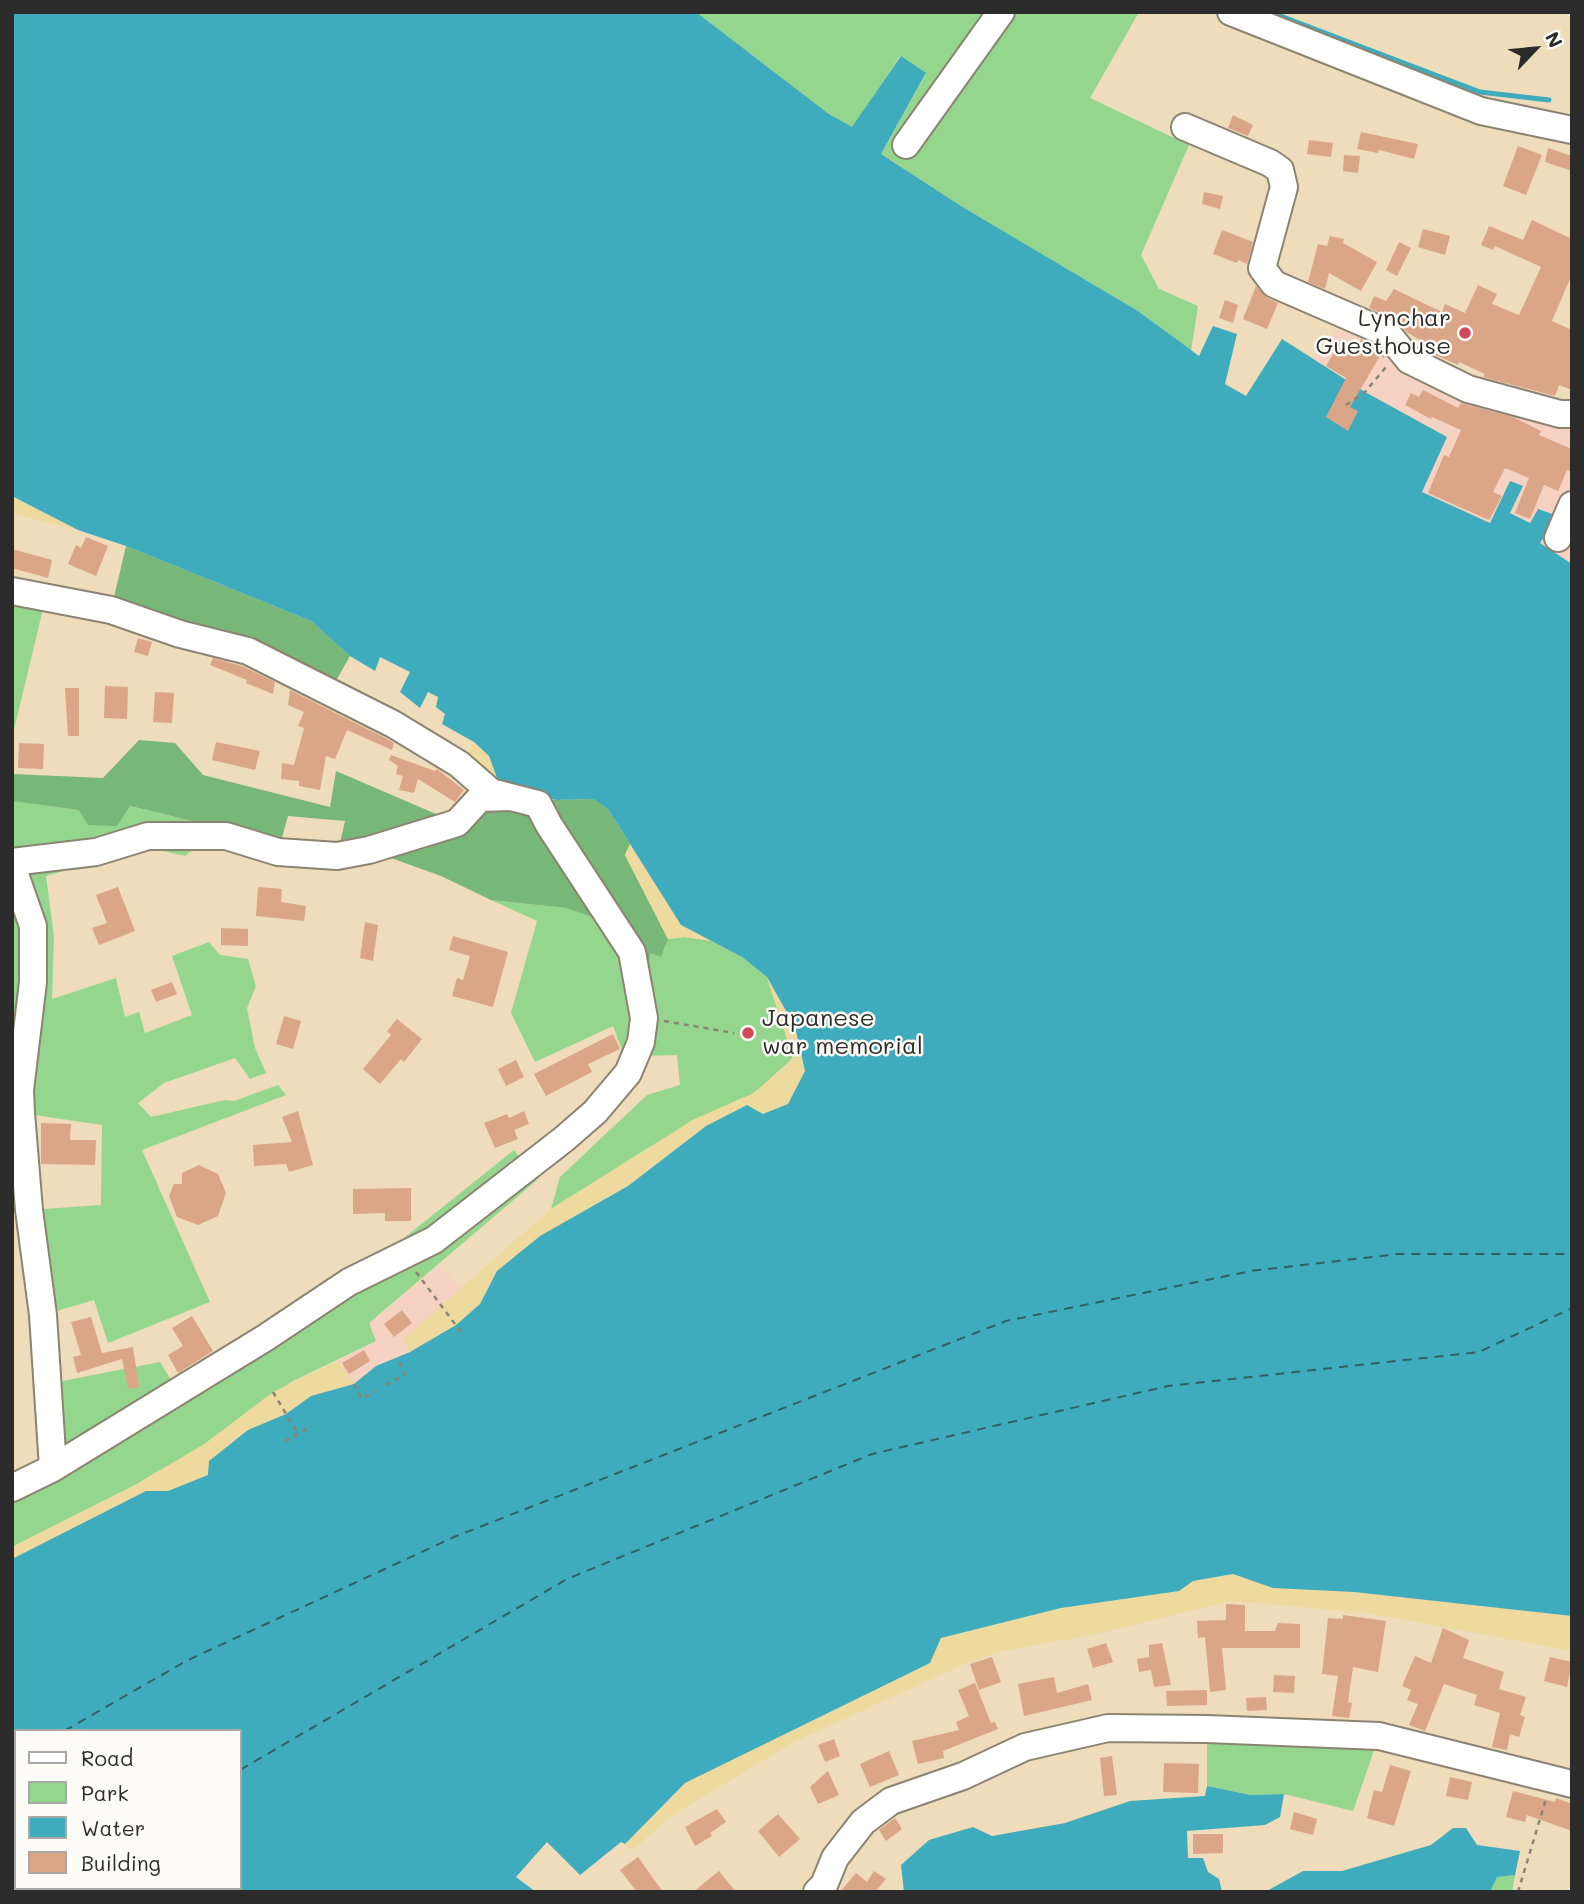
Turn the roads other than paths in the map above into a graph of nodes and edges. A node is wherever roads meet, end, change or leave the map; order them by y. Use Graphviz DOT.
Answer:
graph roads {
  1 [pos="1001,12"];
  2 [pos="1231,12"];
  3 [pos="1185,127"];
  4 [pos="1572,130"];
  5 [pos="906,145"];
  6 [pos="1572,414"];
  7 [pos="1572,505"];
  8 [pos="1558,538"];
  9 [pos="12,591"];
  10 [pos="515,797"];
  11 [pos="12,864"];
  12 [pos="22,1238"];
  13 [pos="53,1468"];
  14 [pos="12,1488"];
  15 [pos="1563,1782"];
  16 [pos="817,1892"];
  1 -- 5 [label="street"];
  2 -- 4 [label="street"];
  3 -- 6 [label="street"];
  7 -- 8 [label="street"];
  9 -- 10 [label="street"];
  10 -- 11 [label="street"];
  10 -- 13 [label="street"];
  11 -- 12 [label="street"];
  12 -- 13 [label="street"];
  13 -- 14 [label="street"];
  15 -- 16 [label="street"];
}
